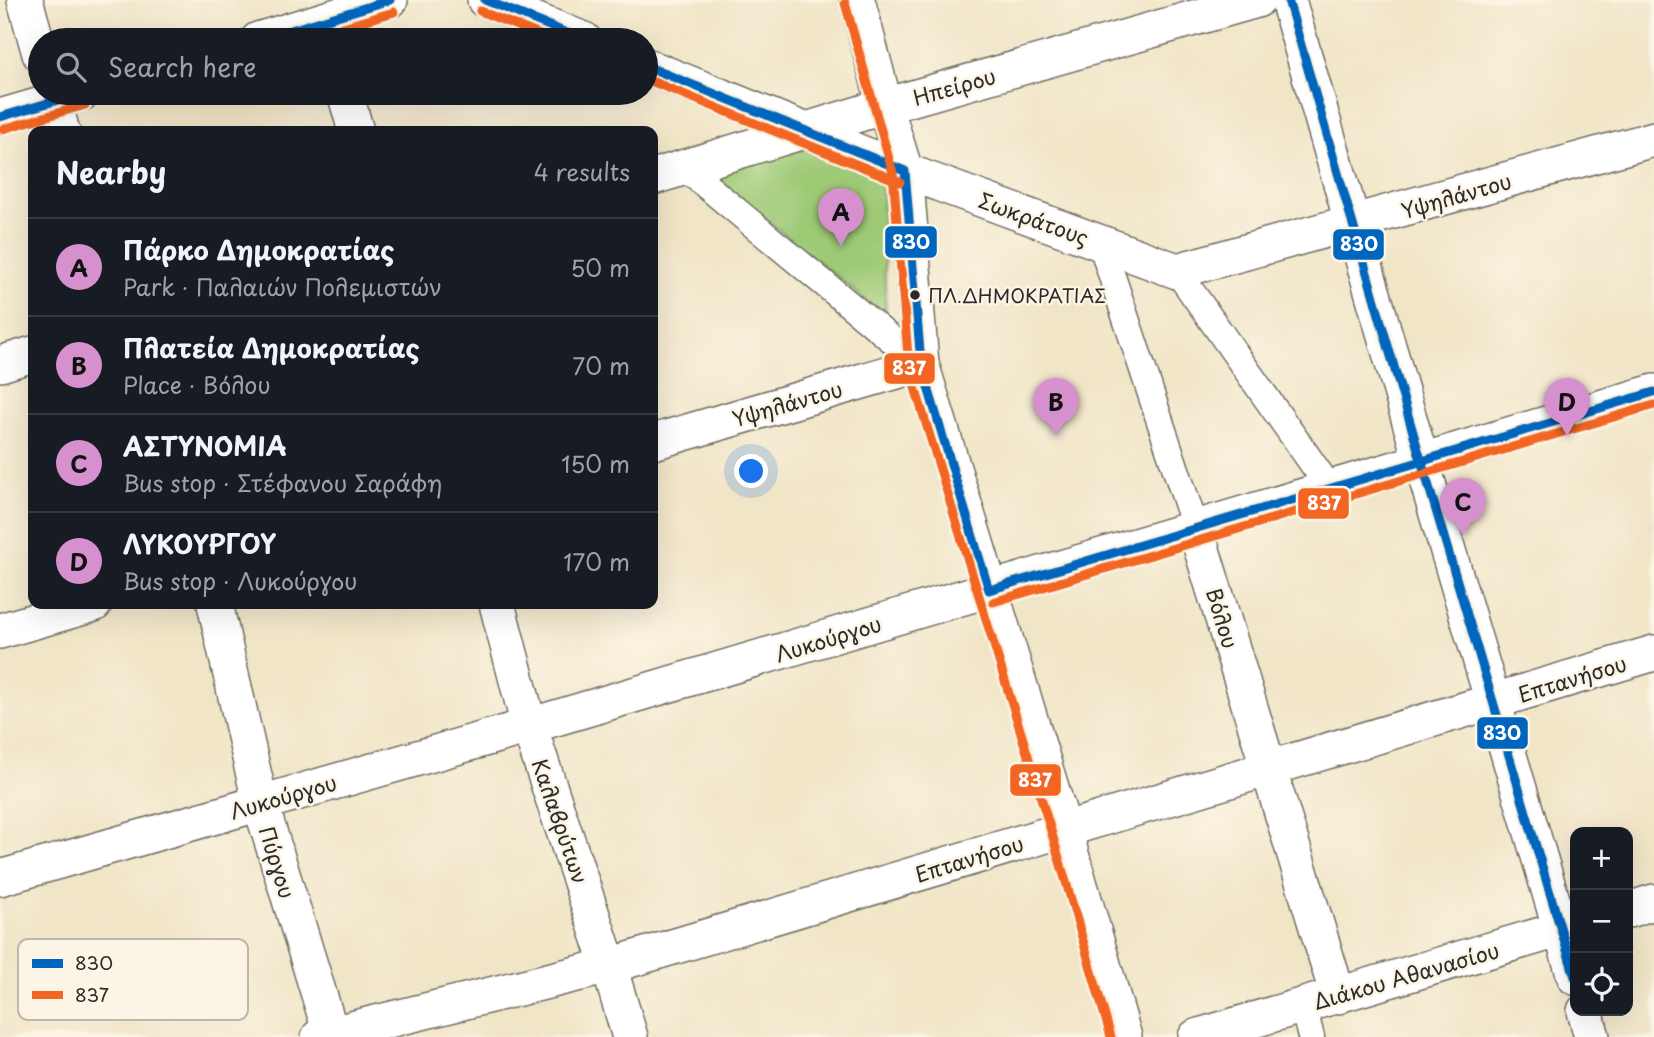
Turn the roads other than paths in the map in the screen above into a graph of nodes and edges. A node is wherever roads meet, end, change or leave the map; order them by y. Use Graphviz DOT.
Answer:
graph roads {
  1 [pos="25,0"];
  2 [pos="390,0"];
  3 [pos="485,0"];
  4 [pos="857,0"];
  5 [pos="1257,0"];
  6 [pos="1288,0"];
  7 [pos="33,28"];
  8 [pos="332,28"];
  9 [pos="554,28"];
  10 [pos="658,71"];
  11 [pos="62,105"];
  12 [pos="348,105"];
  13 [pos="885,106"];
  14 [pos="0,117"];
  15 [pos="355,126"];
  16 [pos="808,130"];
  17 [pos="1654,139"];
  18 [pos="905,171"];
  19 [pos="669,172"];
  20 [pos="1354,223"];
  21 [pos="1101,243"];
  22 [pos="1177,271"];
  23 [pos="28,356"];
  24 [pos="0,364"];
  25 [pos="921,364"];
  26 [pos="1654,392"];
  27 [pos="658,441"];
  28 [pos="1421,460"];
  29 [pos="1329,487"];
  30 [pos="1195,527"];
  31 [pos="989,590"];
  32 [pos="77,609"];
  33 [pos="216,609"];
  34 [pos="498,609"];
  35 [pos="0,631"];
  36 [pos="1654,653"];
  37 [pos="1495,701"];
  38 [pos="529,726"];
  39 [pos="1269,769"];
  40 [pos="260,802"];
  41 [pos="1064,830"];
  42 [pos="0,878"];
  43 [pos="1654,902"];
  44 [pos="1633,908"];
  45 [pos="1568,927"];
  46 [pos="1572,953"];
  47 [pos="609,965"];
  48 [pos="1338,996"];
  49 [pos="1586,1016"];
  50 [pos="1307,1021"];
  51 [pos="327,1036"];
  52 [pos="630,1037"];
  53 [pos="1124,1037"];
  54 [pos="1196,1037"];
  55 [pos="1592,1037"];
  1 -- 7 [label="street"];
  2 -- 8 [label="street"];
  3 -- 9 [label="street"];
  4 -- 13 [label="street"];
  5 -- 13 [label="street, Ηπείρου"];
  6 -- 20 [label="street"];
  10 -- 16 [label="street, Σωκράτους"];
  11 -- 14 [label="street"];
  12 -- 15 [label="street"];
  13 -- 16 [label="street, Ηπείρου"];
  13 -- 18 [label="street"];
  16 -- 18 [label="street, Σωκράτους"];
  16 -- 19 [label="street, Ηπείρου"];
  17 -- 20 [label="street, Υψηλάντου"];
  18 -- 21 [label="street, Σωκράτους"];
  18 -- 25 [label="street"];
  19 -- 25 [label="street"];
  20 -- 22 [label="street, Υψηλάντου"];
  20 -- 28 [label="street"];
  21 -- 22 [label="street, Σωκράτους"];
  21 -- 30 [label="street, Βόλου"];
  22 -- 29 [label="street"];
  23 -- 24 [label="street"];
  25 -- 27 [label="street, Υψηλάντου"];
  25 -- 31 [label="street"];
  26 -- 28 [label="street, Λυκούργου"];
  28 -- 29 [label="street, Λυκούργου"];
  28 -- 37 [label="street"];
  29 -- 30 [label="street, Λυκούργου"];
  30 -- 31 [label="street, Λυκούργου"];
  30 -- 39 [label="street, Βόλου"];
  31 -- 38 [label="street, Λυκούργου"];
  31 -- 41 [label="street"];
  32 -- 35 [label="street"];
  33 -- 40 [label="street, Πύργου"];
  34 -- 38 [label="street, Καλαβρύτων"];
  36 -- 37 [label="street, Επτανήσου"];
  37 -- 39 [label="street, Επτανήσου"];
  37 -- 45 [label="street"];
  38 -- 40 [label="street, Λυκούργου"];
  38 -- 47 [label="street, Καλαβρύτων"];
  39 -- 41 [label="street, Επτανήσου"];
  39 -- 48 [label="street, Βόλου"];
  40 -- 42 [label="street, Λυκούργου"];
  40 -- 51 [label="street, Πύργου"];
  41 -- 47 [label="street, Επτανήσου"];
  41 -- 53 [label="street"];
  43 -- 44 [label="street"];
  45 -- 46 [label="street"];
  45 -- 48 [label="street, Διάκου Αθανασίου"];
  47 -- 51 [label="street, Επτανήσου"];
  47 -- 52 [label="street, Καλαβρύτων"];
  48 -- 50 [label="street, Διάκου Αθανασίου"];
  49 -- 55 [label="street"];
  50 -- 54 [label="street, Διάκου Αθανασίου"];
}
